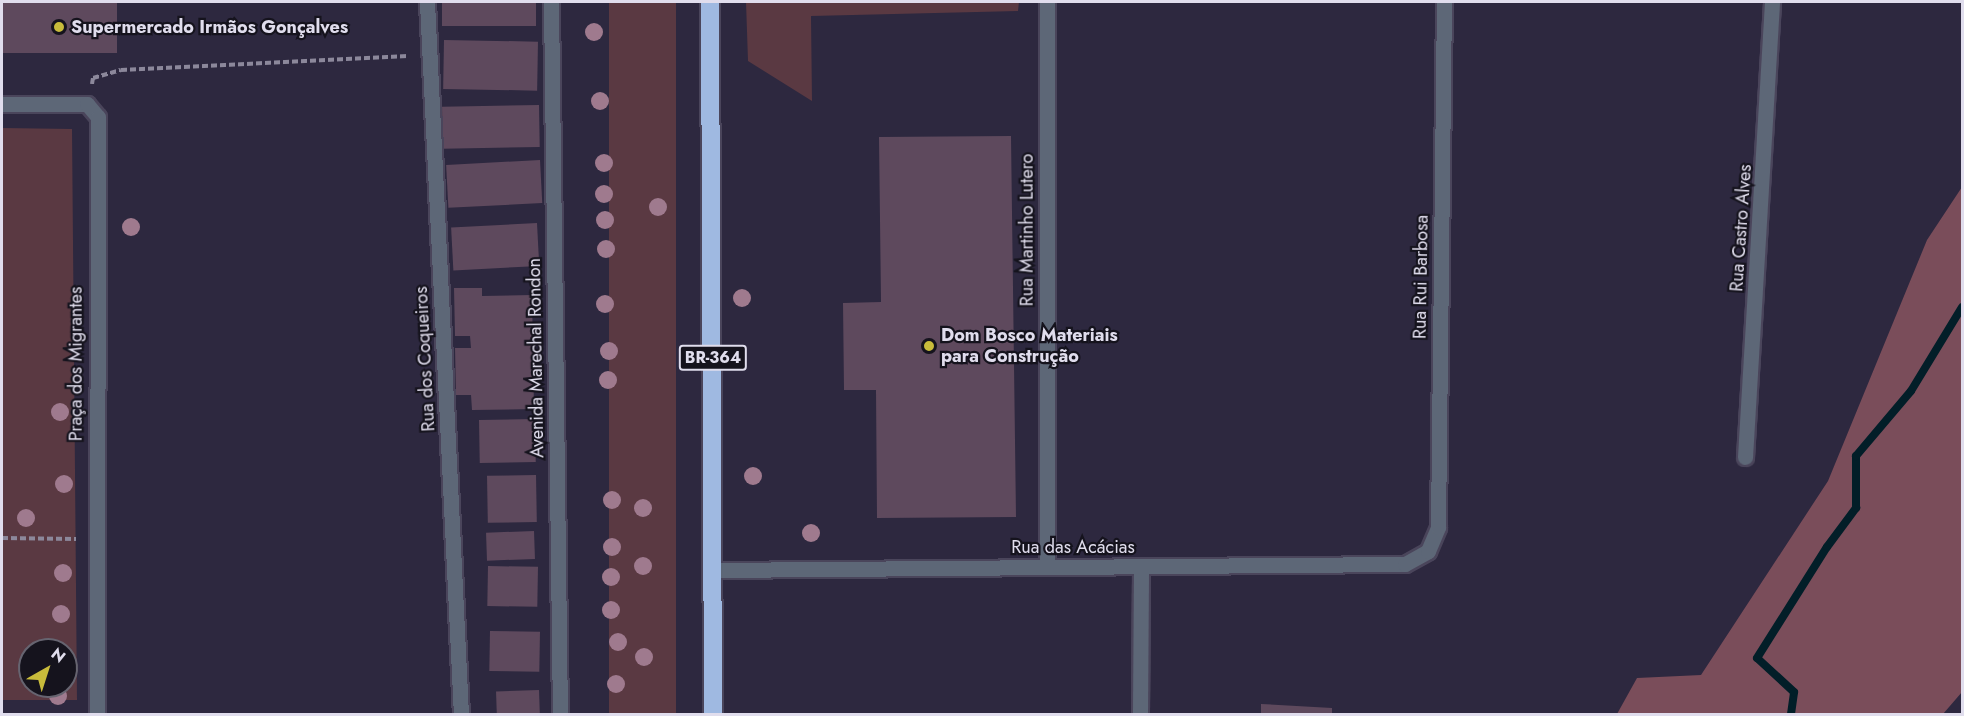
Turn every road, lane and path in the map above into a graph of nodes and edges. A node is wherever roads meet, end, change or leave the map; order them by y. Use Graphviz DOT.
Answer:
graph roads {
  1 [pos="427,2"];
  2 [pos="551,2"];
  3 [pos="710,2"];
  4 [pos="1047,2"];
  5 [pos="1444,2"];
  6 [pos="1772,2"];
  7 [pos="429,55"];
  8 [pos="2,104"];
  9 [pos="87,104"];
  10 [pos="1745,457"];
  11 [pos="2,538"];
  12 [pos="94,539"];
  13 [pos="1428,551"];
  14 [pos="1047,566"];
  15 [pos="1141,567"];
  16 [pos="714,570"];
  17 [pos="97,714"];
  18 [pos="461,714"];
  19 [pos="560,714"];
  20 [pos="713,714"];
  21 [pos="1140,714"];
  1 -- 7 [label="street, Rua dos Coqueiros"];
  2 -- 19 [label="street, Avenida Marechal Rondon"];
  3 -- 16 [label="highway, BR-364"];
  4 -- 14 [label="street, Rua Martinho Lutero"];
  5 -- 13 [label="street, Rua Rui Barbosa"];
  6 -- 10 [label="street, Rua Castro Alves"];
  7 -- 9 [label="path"];
  7 -- 18 [label="street, Rua dos Coqueiros"];
  8 -- 9 [label="street"];
  9 -- 12 [label="street, Praça dos Migrantes"];
  11 -- 12 [label="path"];
  12 -- 17 [label="street, Praça dos Migrantes"];
  13 -- 15 [label="street, Rua das Acácias"];
  14 -- 15 [label="street, Rua das Acácias"];
  14 -- 16 [label="street, Rua das Acácias"];
  15 -- 21 [label="street"];
  16 -- 20 [label="highway, BR-364"];
}
